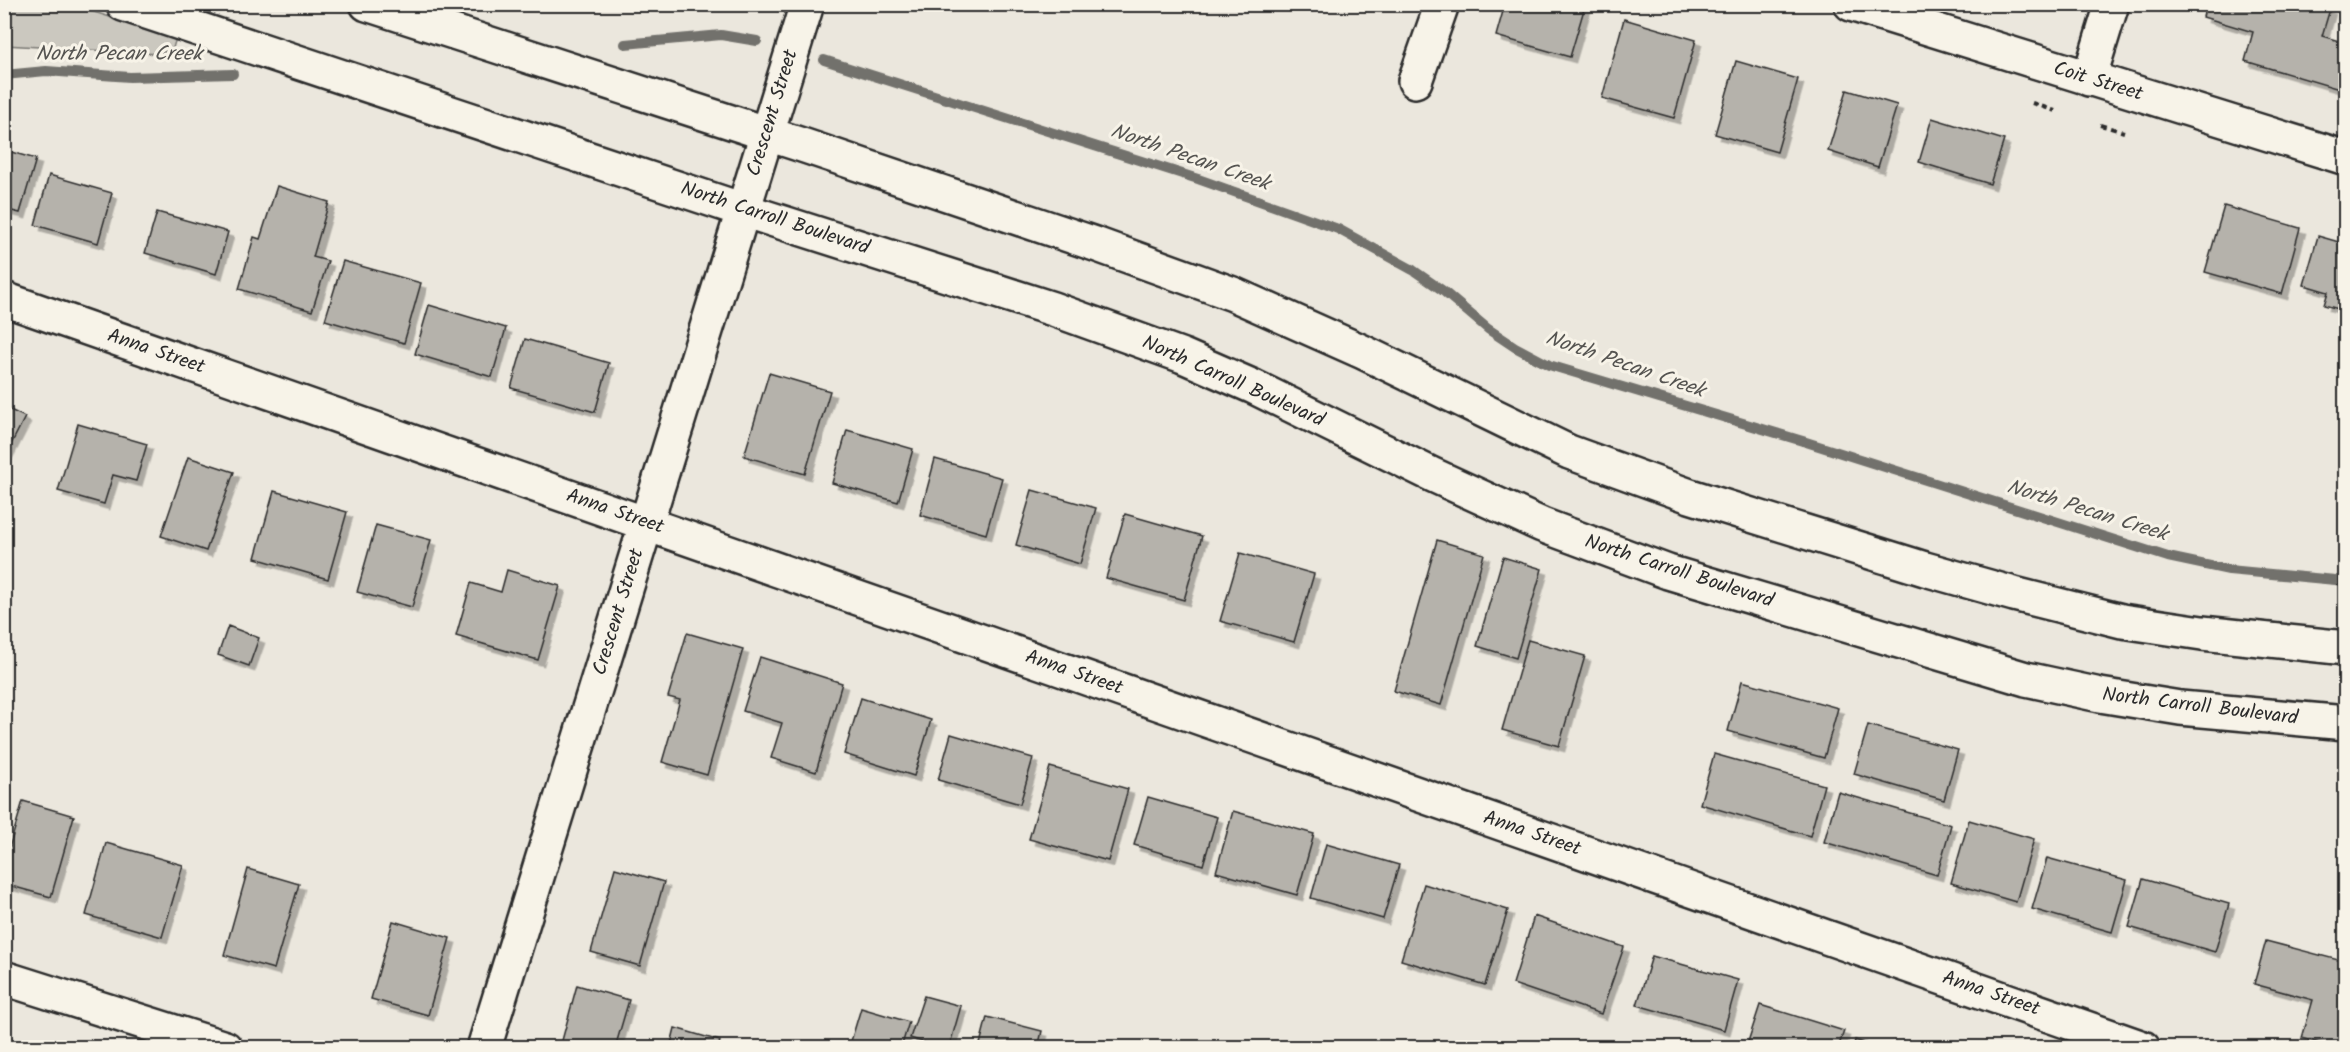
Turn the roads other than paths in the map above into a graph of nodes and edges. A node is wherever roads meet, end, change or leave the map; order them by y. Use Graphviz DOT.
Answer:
graph roads {
  1 [pos="123,4"];
  2 [pos="367,4"];
  3 [pos="807,4"];
  4 [pos="1442,4"];
  5 [pos="1851,4"];
  6 [pos="2112,4"];
  7 [pos="2089,79"];
  8 [pos="1415,81"];
  9 [pos="767,134"];
  10 [pos="2346,159"];
  11 [pos="743,210"];
  12 [pos="4,299"];
  13 [pos="646,523"];
  14 [pos="2346,648"];
  15 [pos="2346,723"];
  16 [pos="4,978"];
  17 [pos="225,1047"];
  18 [pos="484,1047"];
  19 [pos="2143,1047"];
  1 -- 11 [label="main road, North Carroll Boulevard"];
  2 -- 9 [label="main road"];
  3 -- 9 [label="main road, Crescent Street"];
  4 -- 8 [label="main road"];
  5 -- 7 [label="main road, Coit Street"];
  6 -- 7 [label="main road"];
  7 -- 10 [label="main road, Coit Street"];
  9 -- 11 [label="main road, Crescent Street"];
  9 -- 14 [label="main road"];
  11 -- 13 [label="main road, Crescent Street"];
  11 -- 15 [label="main road, North Carroll Boulevard"];
  12 -- 13 [label="main road, Anna Street"];
  13 -- 18 [label="main road, Crescent Street"];
  13 -- 19 [label="main road, Anna Street"];
  16 -- 17 [label="main road"];
}
